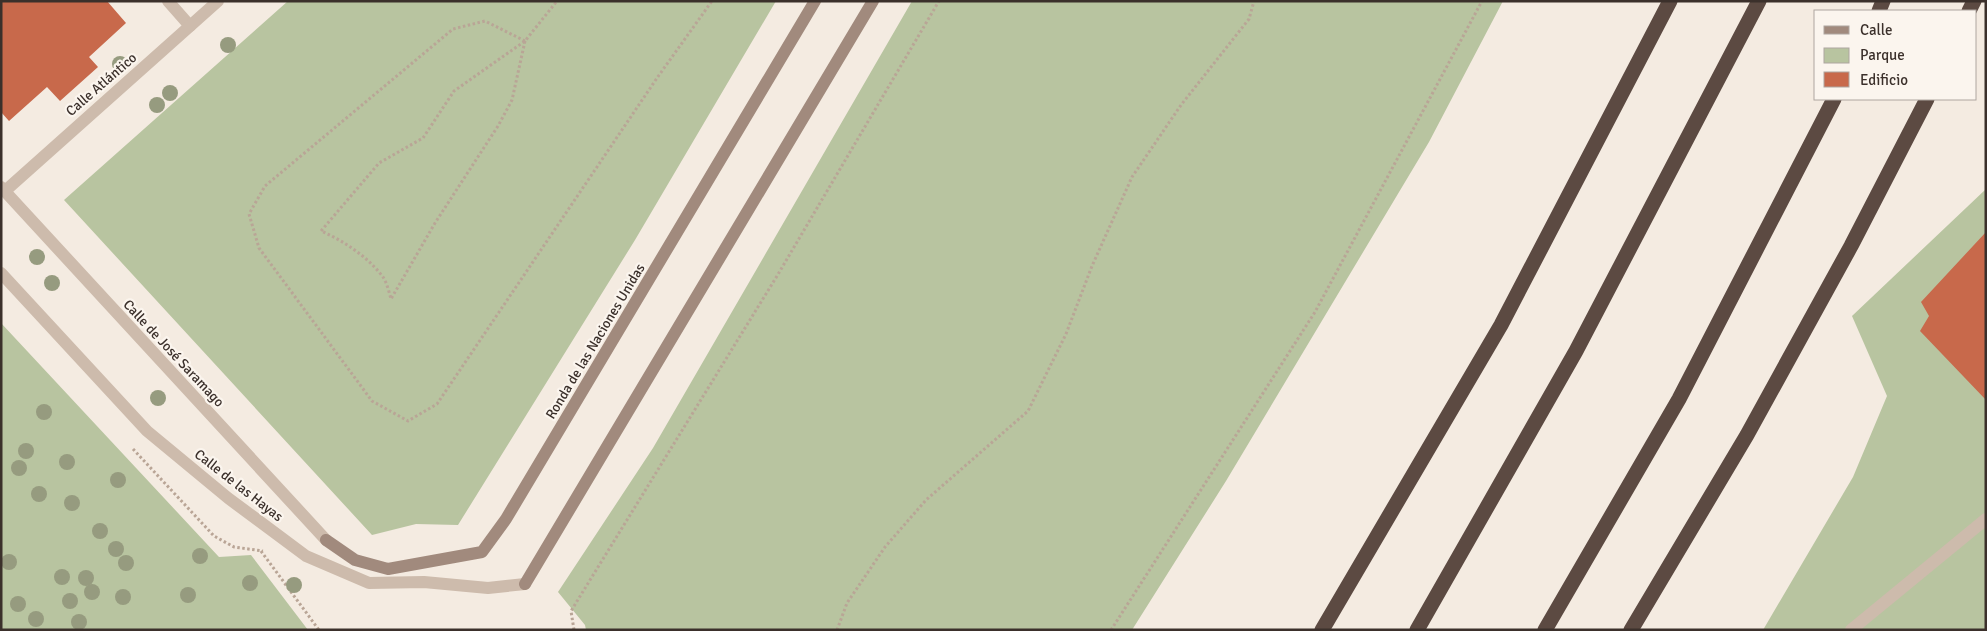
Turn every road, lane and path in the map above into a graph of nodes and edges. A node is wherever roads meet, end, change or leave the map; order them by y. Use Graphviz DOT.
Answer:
graph roads {
  1 [pos="168,1"];
  2 [pos="218,1"];
  3 [pos="557,1"];
  4 [pos="712,1"];
  5 [pos="815,1"];
  6 [pos="874,1"];
  7 [pos="939,1"];
  8 [pos="1254,1"];
  9 [pos="1482,1"];
  10 [pos="1670,1"];
  11 [pos="1759,1"];
  12 [pos="190,26"];
  13 [pos="525,41"];
  14 [pos="1833,100"];
  15 [pos="1926,100"];
  16 [pos="3,189"];
  17 [pos="1,273"];
  18 [pos="1986,519"];
  19 [pos="214,536"];
  20 [pos="326,540"];
  21 [pos="319,630"];
  22 [pos="574,630"];
  23 [pos="837,630"];
  24 [pos="1111,630"];
  25 [pos="1322,630"];
  26 [pos="1417,630"];
  27 [pos="1545,630"];
  28 [pos="1631,630"];
  29 [pos="1851,630"];
  1 -- 12 [label="street"];
  2 -- 12 [label="street, Calle Atlántico"];
  3 -- 13 [label="path"];
  4 -- 13 [label="path"];
  5 -- 20 [label="street, Ronda de las Naciones Unidas"];
  6 -- 17 [label="street, Calle de las Hayas"];
  7 -- 22 [label="path"];
  8 -- 23 [label="path"];
  9 -- 24 [label="path"];
  10 -- 25 [label="highway"];
  11 -- 26 [label="highway"];
  12 -- 16 [label="street, Calle Atlántico"];
  13 -- 13 [label="path"];
  14 -- 27 [label="highway"];
  15 -- 28 [label="highway"];
  16 -- 20 [label="street, Calle de José Saramago"];
  18 -- 29 [label="street"];
  19 -- 21 [label="path"];
}
